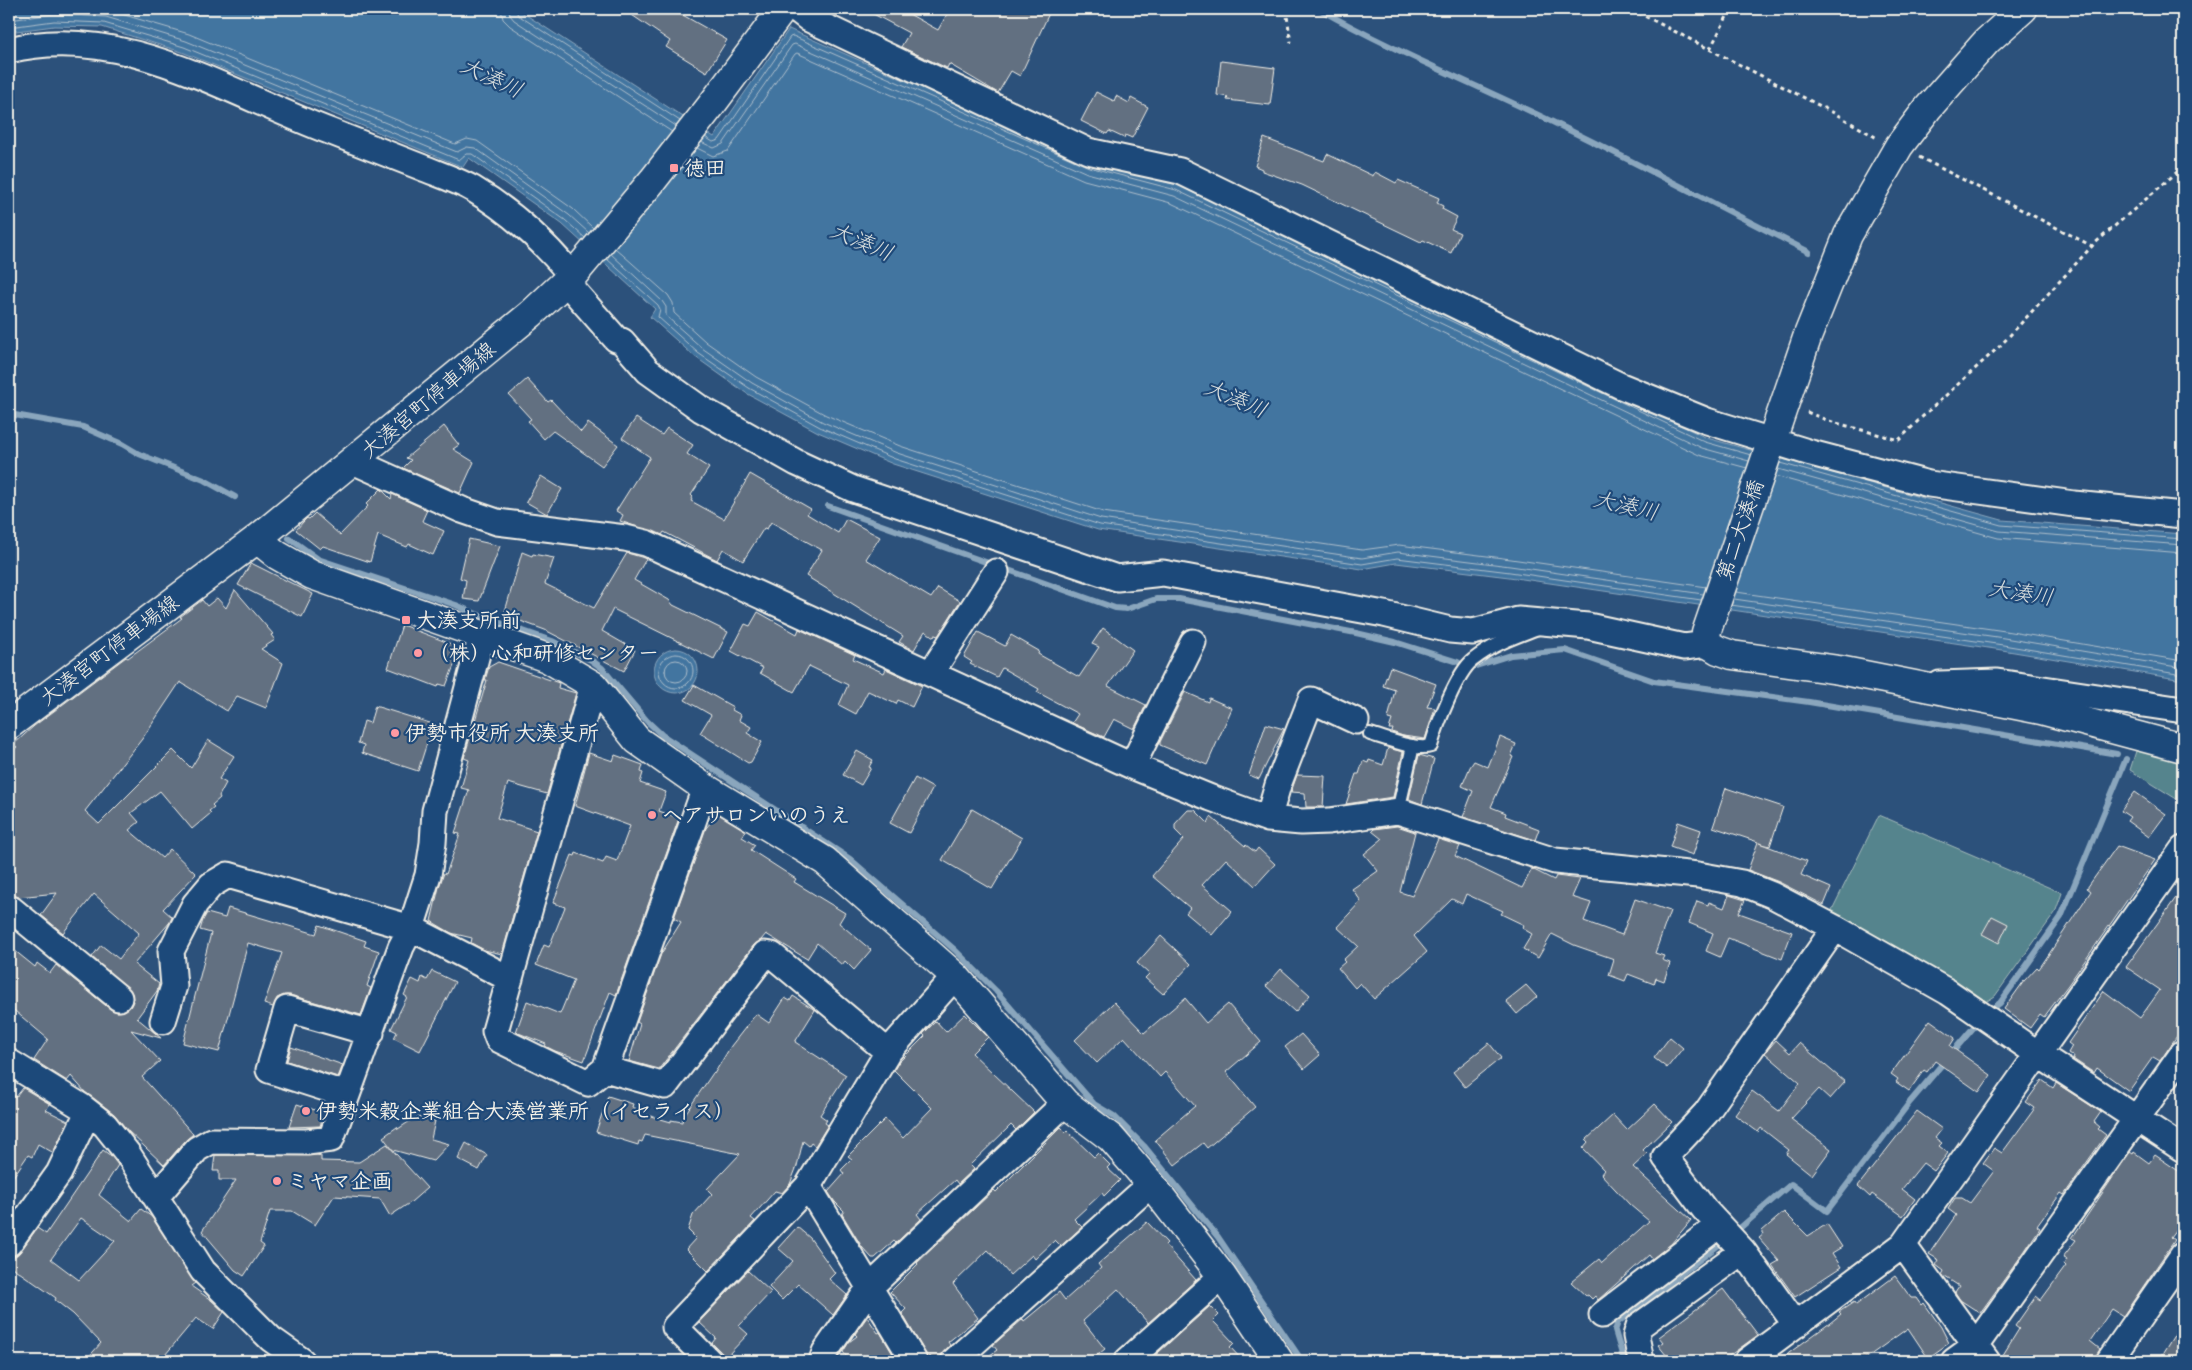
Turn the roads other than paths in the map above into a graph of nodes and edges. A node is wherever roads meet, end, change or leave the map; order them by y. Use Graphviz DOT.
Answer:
graph roads {
  1 [pos="782,9"];
  2 [pos="796,9"];
  3 [pos="2023,9"];
  4 [pos="9,50"];
  5 [pos="571,277"];
  6 [pos="1771,441"];
  7 [pos="353,461"];
  8 [pos="2183,515"];
  9 [pos="257,538"];
  10 [pos="996,572"];
  11 [pos="1546,623"];
  12 [pos="1709,632"];
  13 [pos="482,635"];
  14 [pos="1193,642"];
  15 [pos="931,673"];
  16 [pos="1914,684"];
  17 [pos="593,685"];
  18 [pos="2183,710"];
  19 [pos="9,725"];
  20 [pos="1363,728"];
  21 [pos="1413,746"];
  22 [pos="2183,748"];
  23 [pos="1132,766"];
  24 [pos="705,788"];
  25 [pos="1398,811"];
  26 [pos="1268,819"];
  27 [pos="2183,848"];
  28 [pos="9,909"];
  29 [pos="411,928"];
  30 [pos="1835,928"];
  31 [pos="955,976"];
  32 [pos="510,979"];
  33 [pos="119,998"];
  34 [pos="163,1021"];
  35 [pos="371,1033"];
  36 [pos="888,1052"];
  37 [pos="2038,1054"];
  38 [pos="2183,1054"];
  39 [pos="9,1062"];
  40 [pos="605,1069"];
  41 [pos="347,1095"];
  42 [pos="1065,1103"];
  43 [pos="88,1112"];
  44 [pos="2136,1119"];
  45 [pos="2183,1148"];
  46 [pos="1151,1184"];
  47 [pos="808,1186"];
  48 [pos="156,1197"];
  49 [pos="1730,1236"];
  50 [pos="9,1242"];
  51 [pos="1903,1245"];
  52 [pos="2183,1256"];
  53 [pos="1222,1276"];
  54 [pos="870,1287"];
  55 [pos="1602,1315"];
  56 [pos="1796,1325"];
  57 [pos="1982,1353"];
  58 [pos="302,1361"];
  59 [pos="709,1361"];
  60 [pos="822,1361"];
  61 [pos="914,1361"];
  62 [pos="954,1361"];
  63 [pos="1127,1361"];
  64 [pos="1279,1361"];
  65 [pos="1642,1361"];
  66 [pos="1747,1361"];
  67 [pos="1954,1361"];
  68 [pos="2109,1361"];
  1 -- 5 [label="street, 大湊宮町停車場線"];
  2 -- 6 [label="street"];
  3 -- 6 [label="street, 第二大湊橋"];
  4 -- 5 [label="street"];
  5 -- 7 [label="street, 大湊宮町停車場線"];
  5 -- 11 [label="street"];
  6 -- 8 [label="street"];
  6 -- 12 [label="street, 第二大湊橋"];
  7 -- 9 [label="street, 大湊宮町停車場線"];
  7 -- 15 [label="street"];
  9 -- 13 [label="street"];
  9 -- 19 [label="street, 大湊宮町停車場線"];
  10 -- 15 [label="street"];
  11 -- 12 [label="street"];
  11 -- 21 [label="lane"];
  12 -- 16 [label="street"];
  13 -- 17 [label="street"];
  13 -- 29 [label="street"];
  14 -- 23 [label="street"];
  15 -- 23 [label="street"];
  16 -- 18 [label="street"];
  16 -- 22 [label="street"];
  17 -- 24 [label="street"];
  17 -- 32 [label="street"];
  20 -- 21 [label="lane"];
  20 -- 26 [label="street"];
  21 -- 25 [label="lane"];
  23 -- 26 [label="street"];
  24 -- 31 [label="street"];
  24 -- 40 [label="street"];
  25 -- 26 [label="street"];
  25 -- 30 [label="street"];
  27 -- 37 [label="street"];
  28 -- 33 [label="street"];
  29 -- 32 [label="street"];
  29 -- 34 [label="street"];
  29 -- 35 [label="street"];
  30 -- 37 [label="street"];
  30 -- 49 [label="street"];
  31 -- 36 [label="street"];
  31 -- 42 [label="street"];
  32 -- 40 [label="street"];
  35 -- 41 [label="street"];
  35 -- 41 [label="street"];
  36 -- 40 [label="street"];
  36 -- 47 [label="street"];
  37 -- 44 [label="street"];
  37 -- 51 [label="street"];
  38 -- 44 [label="street"];
  39 -- 43 [label="street"];
  41 -- 48 [label="street"];
  42 -- 46 [label="street"];
  42 -- 54 [label="street"];
  43 -- 48 [label="street"];
  43 -- 50 [label="street"];
  44 -- 45 [label="street"];
  44 -- 57 [label="street"];
  46 -- 53 [label="street"];
  46 -- 62 [label="street"];
  47 -- 54 [label="street"];
  47 -- 59 [label="street"];
  48 -- 58 [label="street"];
  49 -- 55 [label="street"];
  49 -- 56 [label="street"];
  49 -- 65 [label="street"];
  51 -- 56 [label="street"];
  51 -- 57 [label="street"];
  52 -- 68 [label="street"];
  53 -- 63 [label="street"];
  53 -- 64 [label="street"];
  54 -- 60 [label="street"];
  54 -- 61 [label="street"];
  56 -- 66 [label="street"];
  57 -- 67 [label="street"];
}
